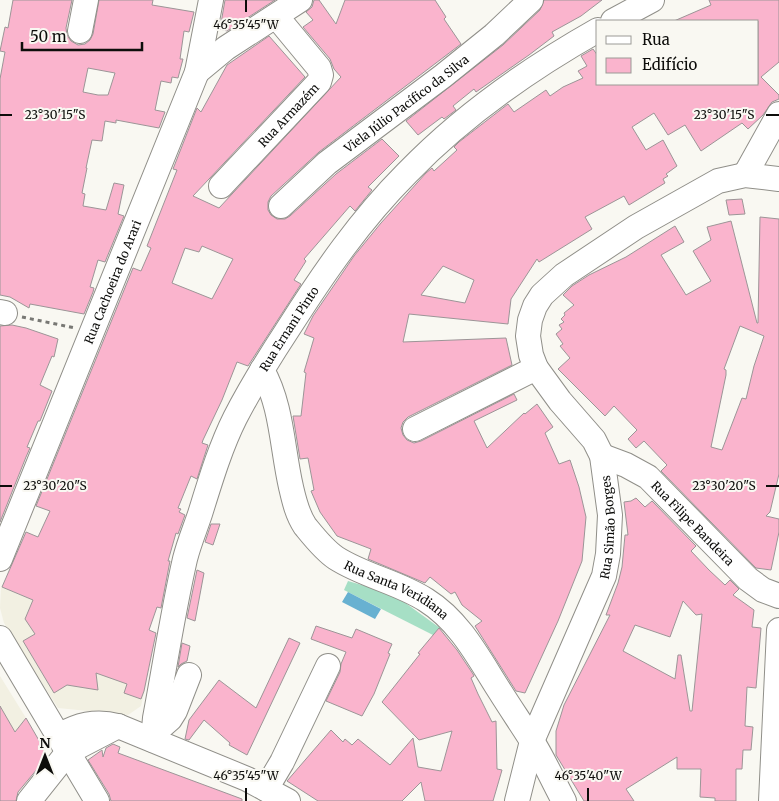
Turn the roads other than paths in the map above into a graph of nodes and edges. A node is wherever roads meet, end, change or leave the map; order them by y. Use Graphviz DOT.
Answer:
graph roads {
  1 [pos="86,0"];
  2 [pos="211,0"];
  3 [pos="300,0"];
  4 [pos="531,0"];
  5 [pos="651,0"];
  6 [pos="276,16"];
  7 [pos="615,20"];
  8 [pos="80,31"];
  9 [pos="596,31"];
  10 [pos="197,72"];
  11 [pos="779,114"];
  12 [pos="745,175"];
  13 [pos="779,179"];
  14 [pos="221,186"];
  15 [pos="281,206"];
  16 [pos="536,368"];
  17 [pos="262,370"];
  18 [pos="415,429"];
  19 [pos="602,456"];
  20 [pos="0,560"];
  21 [pos="779,596"];
  22 [pos="779,630"];
  23 [pos="0,638"];
  24 [pos="328,666"];
  25 [pos="189,675"];
  26 [pos="154,736"];
  27 [pos="532,741"];
  28 [pos="63,744"];
  29 [pos="266,789"];
  30 [pos="28,801"];
  31 [pos="97,801"];
  32 [pos="288,801"];
  33 [pos="517,801"];
  34 [pos="564,801"];
  35 [pos="770,801"];
  1 -- 8 [label="street"];
  2 -- 10 [label="street, Rua Cachoeira do Arari"];
  3 -- 6 [label="street"];
  4 -- 15 [label="street, Viela Júlio Pacífico da Silva"];
  5 -- 7 [label="street"];
  6 -- 10 [label="street"];
  6 -- 14 [label="street, Rua Armazém"];
  9 -- 17 [label="street, Rua Ernani Pinto"];
  10 -- 20 [label="street, Rua Cachoeira do Arari"];
  11 -- 12 [label="street"];
  12 -- 13 [label="street, Rua Simão Borges"];
  12 -- 16 [label="street, Rua Simão Borges"];
  16 -- 18 [label="street"];
  16 -- 19 [label="street, Rua Simão Borges"];
  17 -- 26 [label="street, Rua Ernani Pinto"];
  17 -- 27 [label="street, Rua Santa Veridiana"];
  19 -- 21 [label="street, Rua Filipe Bandeira"];
  19 -- 27 [label="street, Rua Simão Borges"];
  22 -- 35 [label="street"];
  23 -- 28 [label="street"];
  24 -- 29 [label="street"];
  25 -- 26 [label="street"];
  26 -- 28 [label="street"];
  26 -- 29 [label="street"];
  27 -- 33 [label="street, Rua Simão Borges"];
  27 -- 34 [label="street, Rua Santa Veridiana"];
  28 -- 30 [label="street"];
  28 -- 31 [label="street"];
  29 -- 32 [label="street"];
}
